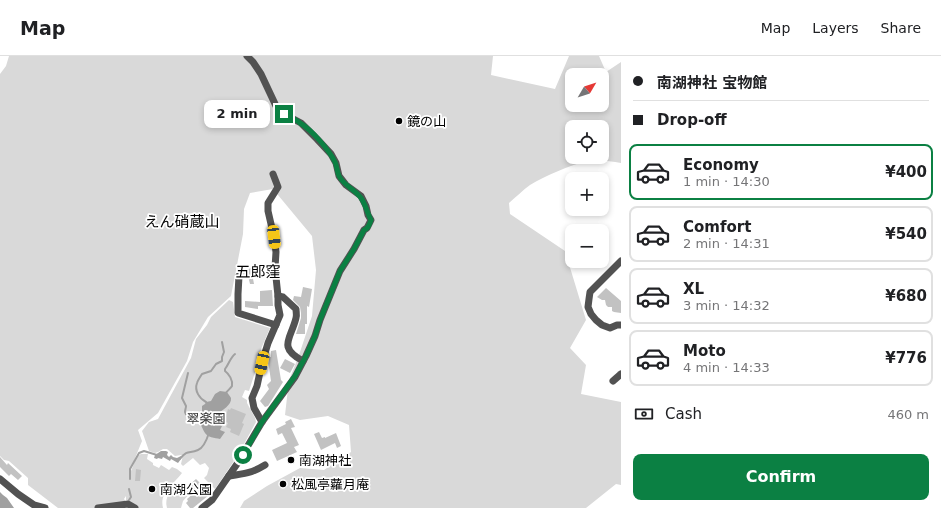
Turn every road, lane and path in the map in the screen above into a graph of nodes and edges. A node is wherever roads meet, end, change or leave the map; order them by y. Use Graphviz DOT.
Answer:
graph roads {
  1 [pos="247,56"];
  2 [pos="273,174"];
  3 [pos="621,261"];
  4 [pos="239,276"];
  5 [pos="278,296"];
  6 [pos="276,325"];
  7 [pos="621,325"];
  8 [pos="303,361"];
  9 [pos="621,374"];
  10 [pos="612,381"];
  11 [pos="262,422"];
  12 [pos="265,465"];
  13 [pos="229,476"];
  14 [pos="0,479"];
  15 [pos="45,508"];
  16 [pos="98,508"];
  17 [pos="135,508"];
  18 [pos="202,508"];
  1 -- 8 [label="street"];
  2 -- 5 [label="street"];
  3 -- 7 [label="street"];
  4 -- 6 [label="street"];
  5 -- 6 [label="street"];
  5 -- 8 [label="street"];
  6 -- 11 [label="street"];
  8 -- 11 [label="street"];
  9 -- 10 [label="street"];
  11 -- 13 [label="street"];
  12 -- 13 [label="street"];
  13 -- 18 [label="street"];
  14 -- 15 [label="street"];
  16 -- 17 [label="street"];
}
